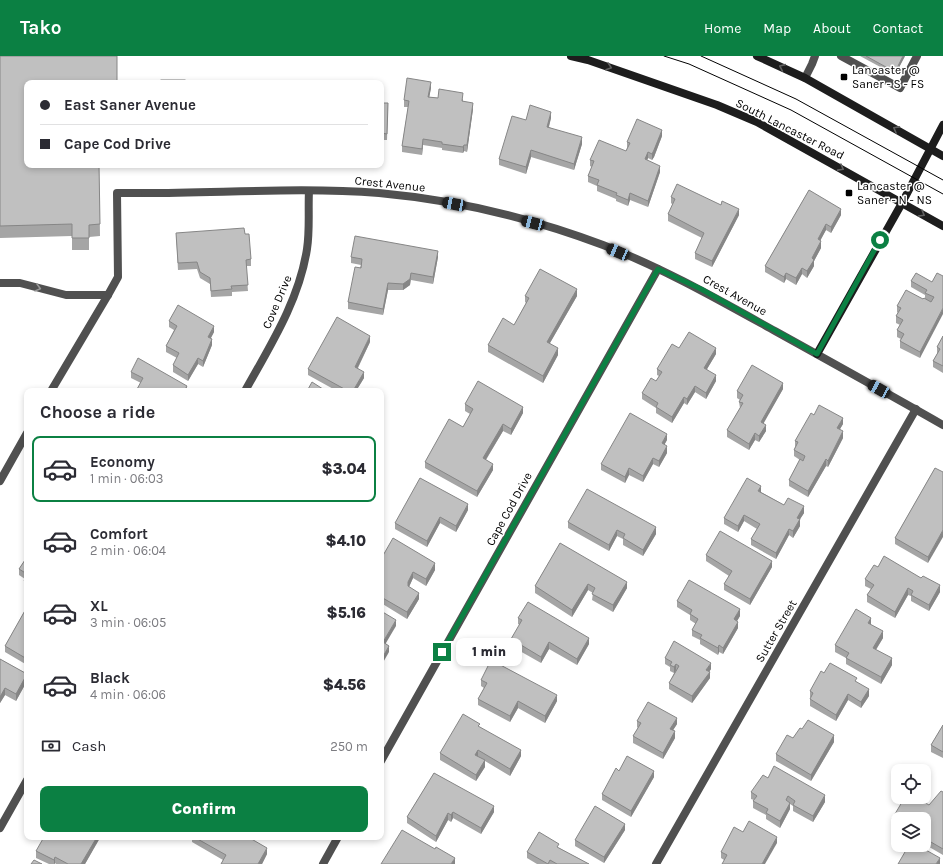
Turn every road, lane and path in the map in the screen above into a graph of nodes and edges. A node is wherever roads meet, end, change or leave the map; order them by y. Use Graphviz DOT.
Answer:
graph roads {
  1 [pos="571,56"];
  2 [pos="757,56"];
  3 [pos="815,56"];
  4 [pos="917,56"];
  5 [pos="844,57"];
  6 [pos="876,65"];
  7 [pos="872,73"];
  8 [pos="805,78"];
  9 [pos="943,125"];
  10 [pos="930,148"];
  11 [pos="943,156"];
  12 [pos="309,191"];
  13 [pos="902,202"];
  14 [pos="943,226"];
  15 [pos="658,269"];
  16 [pos="0,283"];
  17 [pos="108,295"];
  18 [pos="817,354"];
  19 [pos="53,388"];
  20 [pos="247,388"];
  21 [pos="916,409"];
  22 [pos="943,425"];
  23 [pos="24,438"];
  24 [pos="0,482"];
  25 [pos="384,756"];
  26 [pos="24,785"];
  27 [pos="0,828"];
  28 [pos="336,840"];
  29 [pos="323,864"];
  30 [pos="656,864"];
  1 -- 13 [label="main road, South Lancaster Road, one-way"];
  8 -- 2 [label="main road, one-way"];
  3 -- 8 [label="street"];
  4 -- 7 [label="street"];
  5 -- 7 [label="street"];
  6 -- 7 [label="street"];
  10 -- 8 [label="main road, one-way"];
  9 -- 10 [label="main road"];
  10 -- 11 [label="main road"];
  10 -- 13 [label="main road"];
  12 -- 15 [label="street, Crest Avenue"];
  12 -- 17 [label="street, Crest Avenue"];
  12 -- 20 [label="street, Cove Drive"];
  13 -- 14 [label="main road, South Lancaster Road, one-way"];
  13 -- 18 [label="main road"];
  15 -- 18 [label="street, Crest Avenue"];
  15 -- 25 [label="street, Cape Cod Drive"];
  16 -- 17 [label="street, one-way"];
  17 -- 19 [label="street"];
  18 -- 21 [label="street, Crest Avenue"];
  21 -- 22 [label="street, Crest Avenue"];
  21 -- 30 [label="street, Sutter Street"];
  23 -- 24 [label="street"];
  26 -- 27 [label="street"];
  28 -- 29 [label="street"];
}
